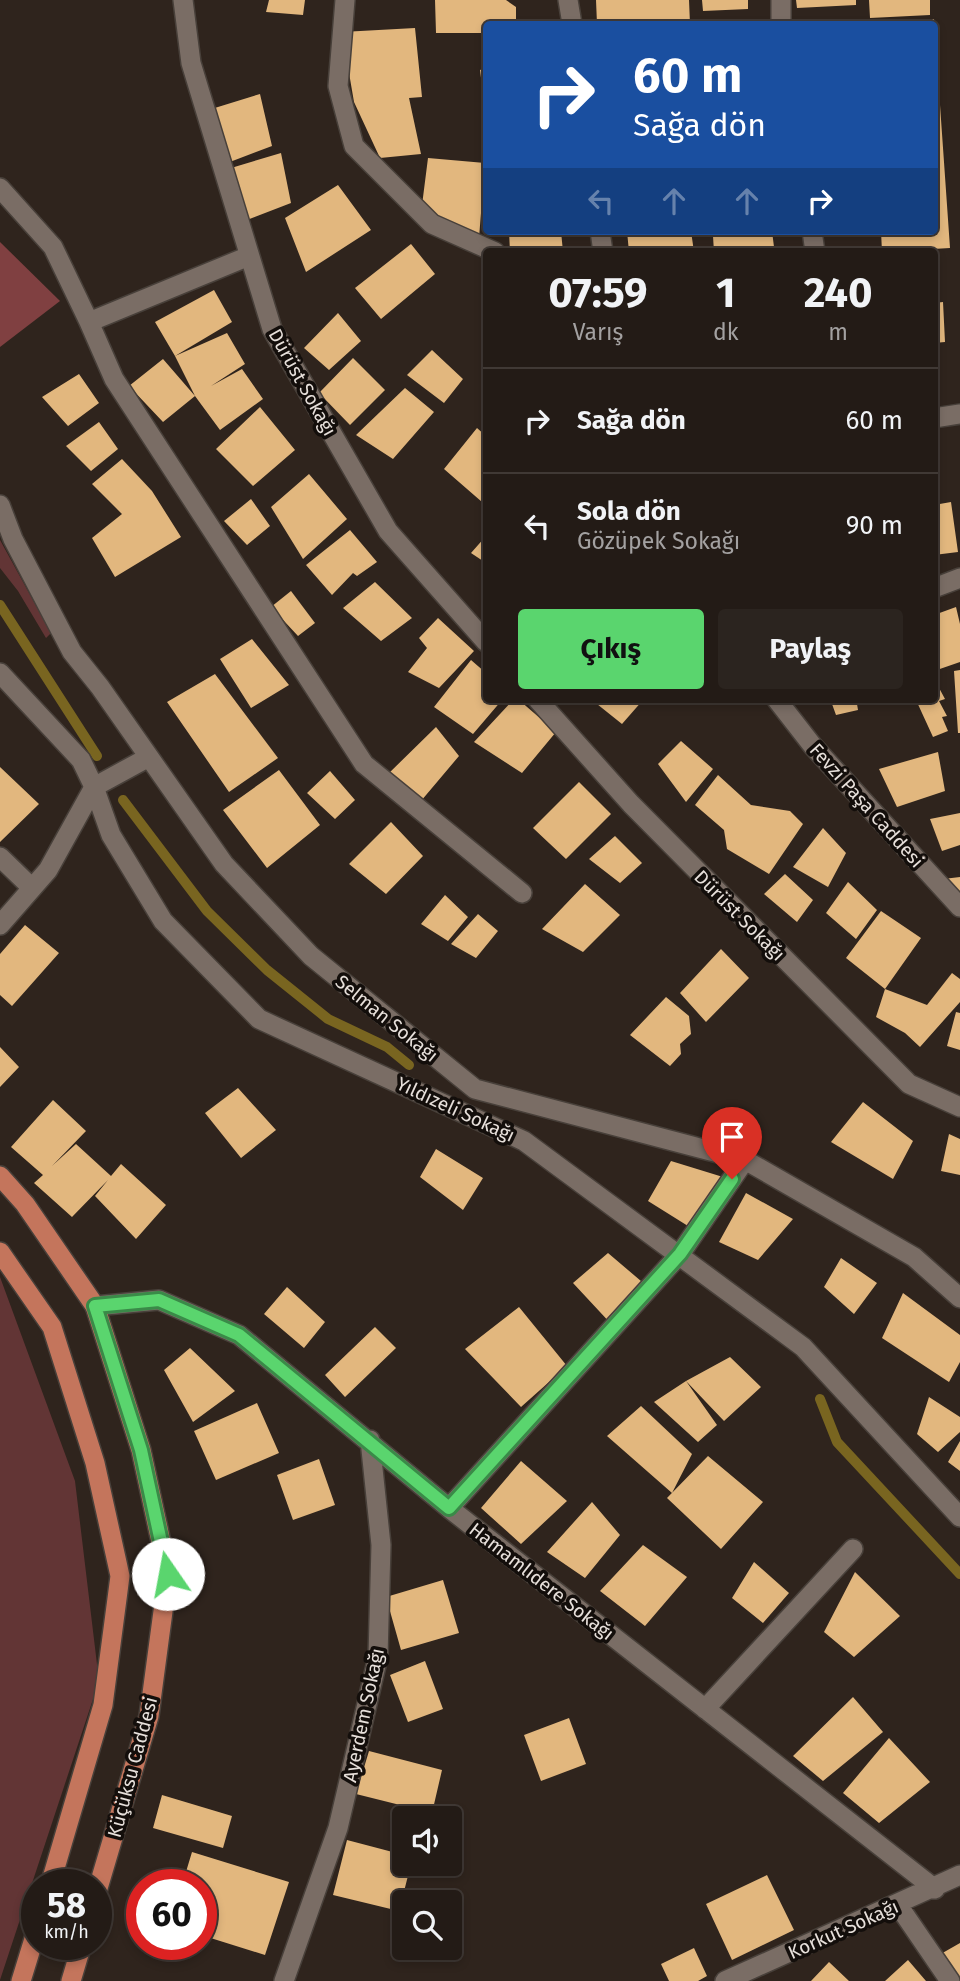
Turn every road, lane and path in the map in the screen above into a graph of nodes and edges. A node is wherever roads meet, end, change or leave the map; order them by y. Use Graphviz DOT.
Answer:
graph roads {
  1 [pos="183,0"];
  2 [pos="345,0"];
  3 [pos="568,0"];
  4 [pos="781,0"];
  5 [pos="572,21"];
  6 [pos="781,21"];
  7 [pos="0,188"];
  8 [pos="486,248"];
  9 [pos="250,256"];
  10 [pos="89,322"];
  11 [pos="960,414"];
  12 [pos="938,417"];
  13 [pos="0,505"];
  14 [pos="960,578"];
  15 [pos="938,586"];
  16 [pos="483,639"];
  17 [pos="0,673"];
  18 [pos="541,703"];
  19 [pos="779,703"];
  20 [pos="149,757"];
  21 [pos="94,786"];
  22 [pos="0,857"];
  23 [pos="32,888"];
  24 [pos="522,893"];
  25 [pos="960,907"];
  26 [pos="0,925"];
  27 [pos="960,1107"];
  28 [pos="745,1160"];
  29 [pos="0,1176"];
  30 [pos="0,1252"];
  31 [pos="680,1254"];
  32 [pos="960,1298"];
  33 [pos="95,1306"];
  34 [pos="370,1440"];
  35 [pos="449,1508"];
  36 [pos="960,1517"];
  37 [pos="853,1549"];
  38 [pos="705,1709"];
  39 [pos="55,1869"];
  40 [pos="104,1869"];
  41 [pos="960,1875"];
  42 [pos="935,1889"];
  43 [pos="898,1905"];
  44 [pos="27,1960"];
  45 [pos="77,1960"];
  46 [pos="741,1978"];
  47 [pos="21,1981"];
  48 [pos="71,1981"];
  49 [pos="284,1981"];
  50 [pos="950,1981"];
  1 -- 9 [label="street, Dürüst Sokağı"];
  2 -- 8 [label="street"];
  3 -- 5 [label="street"];
  4 -- 6 [label="street"];
  7 -- 10 [label="street"];
  9 -- 10 [label="street"];
  9 -- 16 [label="street, Dürüst Sokağı"];
  10 -- 24 [label="street"];
  11 -- 12 [label="street"];
  13 -- 20 [label="street, Selman Sokağı"];
  14 -- 15 [label="street"];
  17 -- 21 [label="street, Yıldızeli Sokağı"];
  18 -- 27 [label="street, Dürüst Sokağı"];
  19 -- 25 [label="street, Fevzi Paşa Caddesi"];
  20 -- 21 [label="street"];
  20 -- 28 [label="street, Selman Sokağı"];
  21 -- 23 [label="street"];
  21 -- 31 [label="street, Yıldızeli Sokağı"];
  22 -- 23 [label="street"];
  23 -- 26 [label="street"];
  28 -- 31 [label="street"];
  28 -- 32 [label="street, Selman Sokağı"];
  29 -- 33 [label="main road, Küçüksu Caddesi"];
  30 -- 39 [label="main road"];
  31 -- 35 [label="street"];
  31 -- 36 [label="street, Yıldızeli Sokağı"];
  33 -- 34 [label="street, Hamamlıdere Sokağı"];
  33 -- 40 [label="main road, Küçüksu Caddesi"];
  34 -- 35 [label="street, Hamamlıdere Sokağı"];
  34 -- 49 [label="street, Ayerdem Sokağı"];
  35 -- 38 [label="street, Hamamlıdere Sokağı"];
  37 -- 38 [label="street"];
  38 -- 42 [label="street, Hamamlıdere Sokağı"];
  41 -- 42 [label="street, Korkut Sokağı"];
  42 -- 43 [label="street, Korkut Sokağı"];
  43 -- 46 [label="street, Korkut Sokağı"];
  43 -- 50 [label="street"];
  44 -- 47 [label="main road"];
  45 -- 48 [label="main road"];
}
